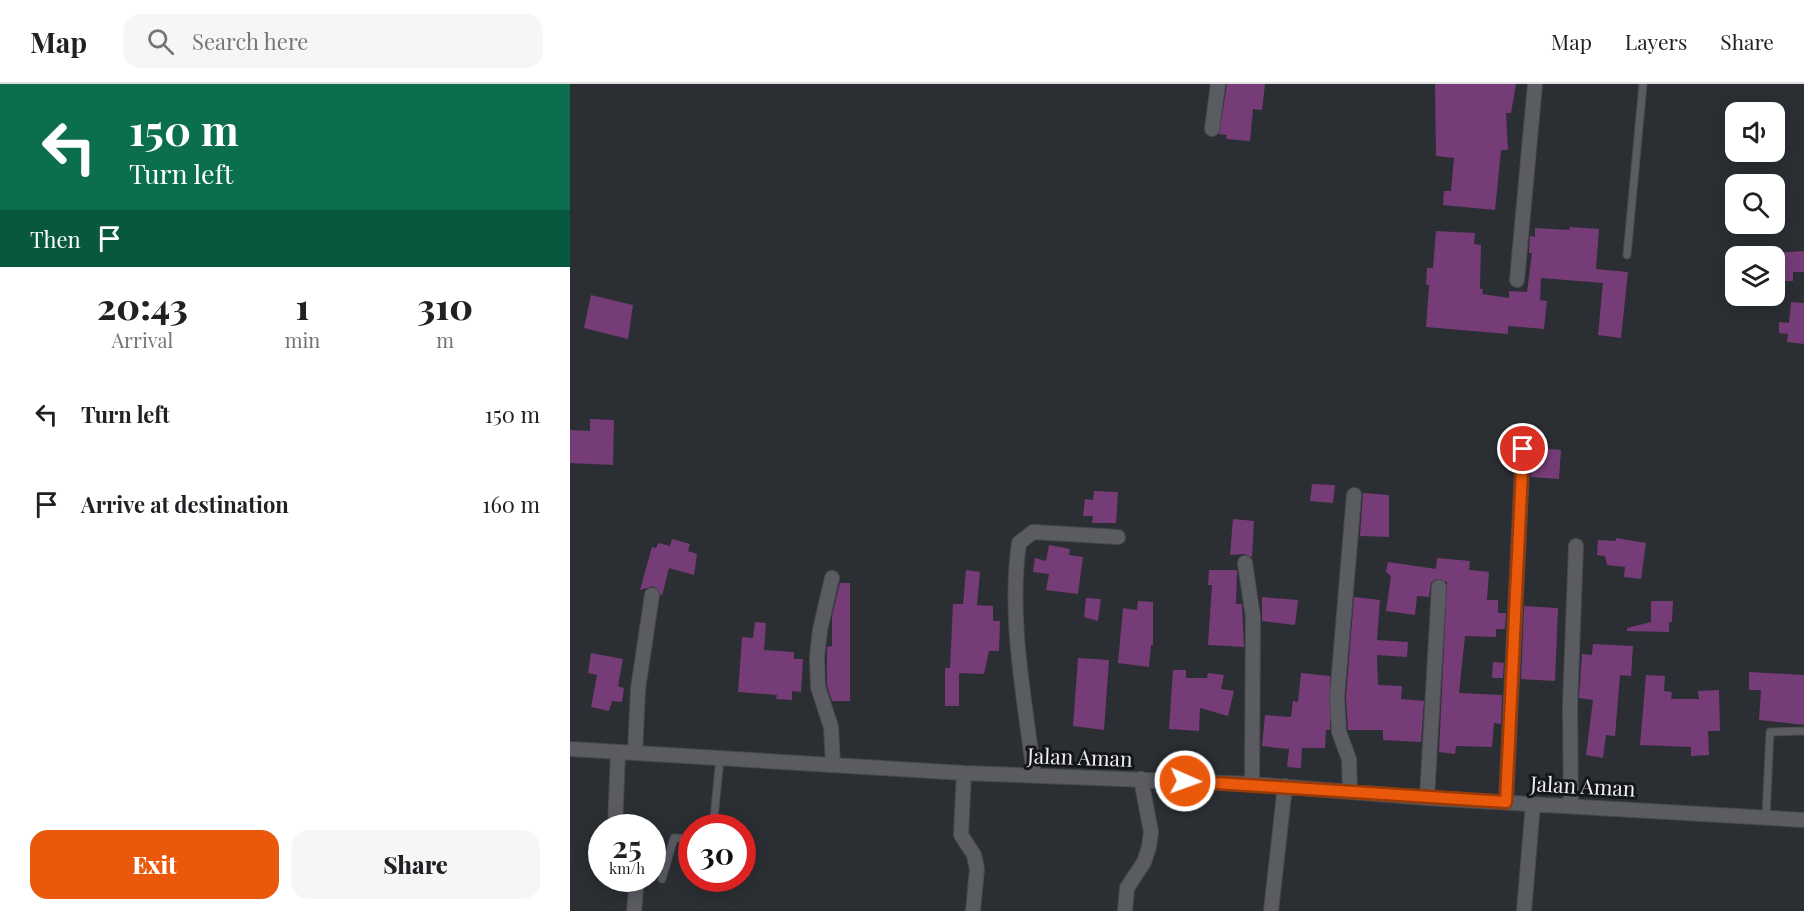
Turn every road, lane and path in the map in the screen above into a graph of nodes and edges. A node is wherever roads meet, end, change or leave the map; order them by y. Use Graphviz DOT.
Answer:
graph roads {
  1 [pos="1218,84"];
  2 [pos="1535,84"];
  3 [pos="1643,84"];
  4 [pos="1212,129"];
  5 [pos="1627,255"];
  6 [pos="1516,280"];
  7 [pos="1523,449"];
  8 [pos="1354,495"];
  9 [pos="1118,537"];
  10 [pos="1576,546"];
  11 [pos="1245,563"];
  12 [pos="832,578"];
  13 [pos="1439,587"];
  14 [pos="652,595"];
  15 [pos="1804,731"];
  16 [pos="570,749"];
  17 [pos="618,752"];
  18 [pos="634,753"];
  19 [pos="720,759"];
  20 [pos="833,765"];
  21 [pos="964,773"];
  22 [pos="1034,776"];
  23 [pos="1141,779"];
  24 [pos="1252,784"];
  25 [pos="1285,786"];
  26 [pos="1506,790"];
  27 [pos="1350,792"];
  28 [pos="1427,792"];
  29 [pos="1572,800"];
  30 [pos="1533,804"];
  31 [pos="616,814"];
  32 [pos="714,814"];
  33 [pos="1766,816"];
  34 [pos="1804,820"];
  35 [pos="678,838"];
  36 [pos="666,865"];
  37 [pos="636,892"];
  38 [pos="634,911"];
  39 [pos="973,911"];
  40 [pos="1125,911"];
  41 [pos="1271,911"];
  42 [pos="1524,911"];
  1 -- 4 [label="street"];
  2 -- 6 [label="street"];
  3 -- 5 [label="lane"];
  7 -- 26 [label="street"];
  8 -- 27 [label="street"];
  9 -- 22 [label="street"];
  10 -- 29 [label="street"];
  11 -- 24 [label="street"];
  12 -- 20 [label="street"];
  13 -- 28 [label="street"];
  14 -- 18 [label="street"];
  15 -- 33 [label="lane"];
  16 -- 17 [label="street, Jalan Aman"];
  17 -- 18 [label="street, Jalan Aman"];
  17 -- 31 [label="street"];
  18 -- 19 [label="street, Jalan Aman"];
  19 -- 20 [label="street, Jalan Aman"];
  19 -- 32 [label="lane"];
  20 -- 21 [label="street, Jalan Aman"];
  21 -- 22 [label="street, Jalan Aman"];
  21 -- 39 [label="street"];
  22 -- 23 [label="street, Jalan Aman"];
  23 -- 24 [label="street, Jalan Aman"];
  23 -- 40 [label="street"];
  24 -- 25 [label="street, Jalan Aman"];
  25 -- 27 [label="street, Jalan Aman"];
  25 -- 41 [label="street"];
  26 -- 28 [label="street, Jalan Aman"];
  26 -- 30 [label="street, Jalan Aman"];
  27 -- 28 [label="street, Jalan Aman"];
  29 -- 30 [label="street, Jalan Aman"];
  29 -- 33 [label="street, Jalan Aman"];
  30 -- 42 [label="street"];
  33 -- 34 [label="street, Jalan Aman"];
  35 -- 36 [label="lane"];
  37 -- 38 [label="street"];
}
